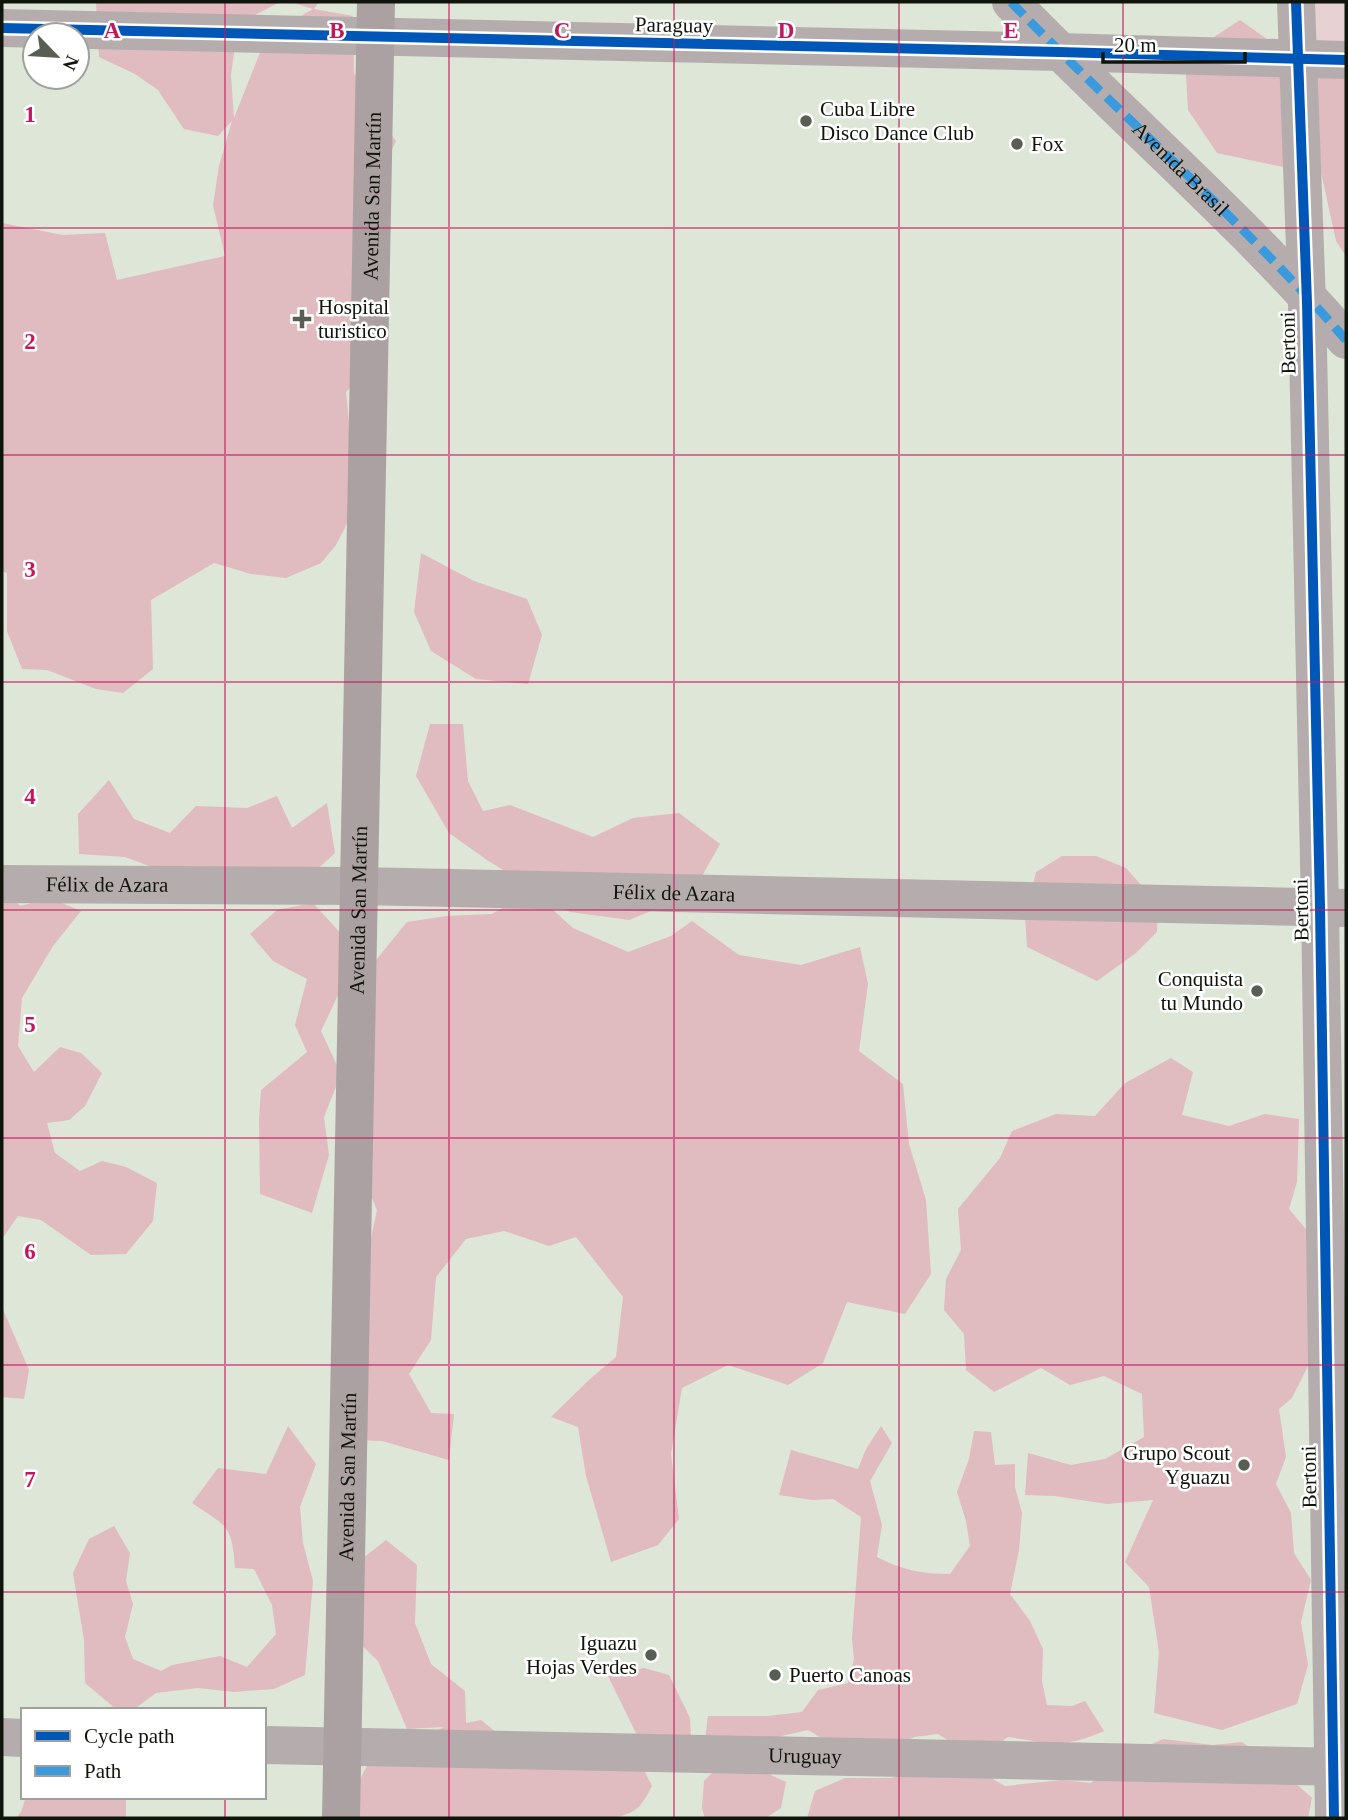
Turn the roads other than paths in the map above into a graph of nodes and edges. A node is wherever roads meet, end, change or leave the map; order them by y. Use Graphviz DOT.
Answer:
graph roads {
  1 [pos="1011,2"];
  2 [pos="1296,2"];
  3 [pos="377,20"];
  4 [pos="2,28"];
  5 [pos="1059,51"];
  6 [pos="1296,60"];
  7 [pos="1346,60"];
  8 [pos="1307,294"];
  9 [pos="1346,340"];
  10 [pos="2,884"];
  11 [pos="359,886"];
  12 [pos="1333,908"];
  13 [pos="2,1737"];
  14 [pos="21,1738"];
  15 [pos="266,1745"];
  16 [pos="342,1748"];
  17 [pos="1340,1766"];
  18 [pos="341,1818"];
  19 [pos="1334,1818"];
  1 -- 5 [label="street, Avenida Brasil"];
  2 -- 6 [label="street, Bertoni"];
  3 -- 4 [label="street, Paraguay"];
  3 -- 5 [label="street, Paraguay"];
  3 -- 11 [label="main road, Avenida San Martín"];
  5 -- 6 [label="street, Paraguay"];
  5 -- 8 [label="street, Avenida Brasil"];
  6 -- 7 [label="street, Paraguay"];
  6 -- 8 [label="street, Bertoni"];
  8 -- 9 [label="street, Avenida Brasil"];
  8 -- 12 [label="street, Bertoni"];
  10 -- 11 [label="street, Félix de Azara"];
  11 -- 12 [label="street, Félix de Azara"];
  11 -- 16 [label="main road, Avenida San Martín"];
  12 -- 17 [label="street, Bertoni"];
  13 -- 14 [label="street"];
  15 -- 16 [label="street, Uruguay"];
  16 -- 17 [label="street, Uruguay"];
  16 -- 18 [label="main road, Avenida San Martín"];
  17 -- 19 [label="street, Bertoni"];
}
